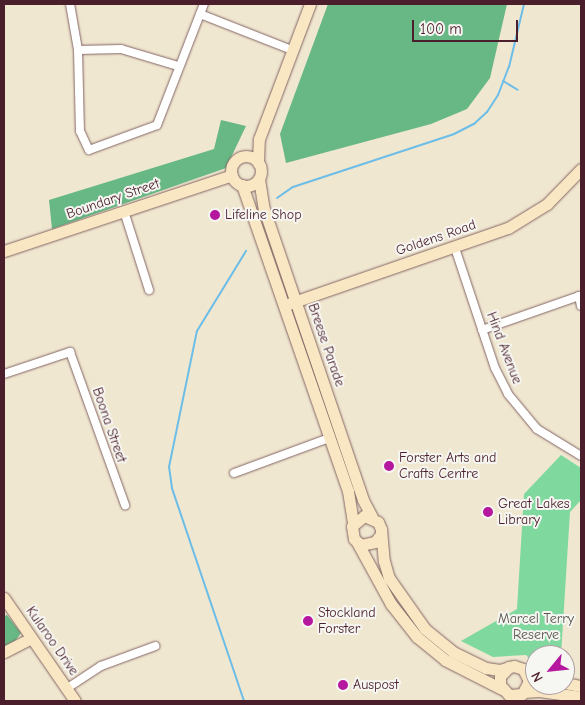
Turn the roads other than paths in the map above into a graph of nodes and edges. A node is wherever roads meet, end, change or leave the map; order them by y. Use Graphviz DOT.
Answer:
graph roads {
  1 [pos="70,4"];
  2 [pos="204,4"];
  3 [pos="310,4"];
  4 [pos="200,14"];
  5 [pos="78,50"];
  6 [pos="292,50"];
  7 [pos="178,66"];
  8 [pos="258,139"];
  9 [pos="242,157"];
  10 [pos="258,162"];
  11 [pos="581,169"];
  12 [pos="232,175"];
  13 [pos="259,179"];
  14 [pos="242,185"];
  15 [pos="124,211"];
  16 [pos="454,248"];
  17 [pos="4,252"];
  18 [pos="149,290"];
  19 [pos="290,304"];
  20 [pos="581,306"];
  21 [pos="482,330"];
  22 [pos="4,374"];
  23 [pos="330,438"];
  24 [pos="581,456"];
  25 [pos="234,473"];
  26 [pos="125,506"];
  27 [pos="372,517"];
  28 [pos="353,523"];
  29 [pos="380,534"];
  30 [pos="357,542"];
  31 [pos="4,598"];
  32 [pos="31,638"];
  33 [pos="155,646"];
  34 [pos="4,652"];
  35 [pos="509,667"];
  36 [pos="525,670"];
  37 [pos="66,689"];
  38 [pos="502,689"];
  39 [pos="524,692"];
  40 [pos="581,698"];
  41 [pos="75,701"];
  1 -- 5 [label="street"];
  2 -- 4 [label="street"];
  3 -- 6 [label="main road"];
  4 -- 6 [label="street"];
  4 -- 7 [label="street"];
  5 -- 7 [label="street"];
  5 -- 7 [label="street"];
  6 -- 8 [label="main road"];
  8 -- 9 [label="main road"];
  8 -- 10 [label="main road"];
  9 -- 10 [label="main road"];
  9 -- 12 [label="main road"];
  10 -- 13 [label="main road"];
  11 -- 16 [label="main road, Goldens Road"];
  12 -- 14 [label="main road"];
  12 -- 15 [label="main road, Boundary Street"];
  13 -- 14 [label="main road"];
  13 -- 19 [label="main road, Breese Parade"];
  14 -- 19 [label="main road, Breese Parade"];
  15 -- 17 [label="main road, Boundary Street"];
  15 -- 18 [label="street"];
  16 -- 19 [label="main road, Goldens Road"];
  16 -- 21 [label="street, Hind Avenue"];
  19 -- 23 [label="main road, Breese Parade"];
  19 -- 27 [label="main road, Breese Parade"];
  20 -- 21 [label="street"];
  21 -- 24 [label="street, Hind Avenue"];
  22 -- 26 [label="street, Boona Street"];
  23 -- 25 [label="street"];
  23 -- 28 [label="main road, Breese Parade"];
  27 -- 28 [label="main road"];
  27 -- 29 [label="main road"];
  28 -- 30 [label="main road"];
  29 -- 30 [label="main road"];
  29 -- 35 [label="main road"];
  30 -- 38 [label="main road"];
  31 -- 32 [label="main road, Kularoo Drive"];
  32 -- 34 [label="main road"];
  32 -- 37 [label="main road, Kularoo Drive"];
  33 -- 37 [label="street"];
  35 -- 36 [label="main road"];
  35 -- 38 [label="main road"];
  37 -- 41 [label="main road, Kularoo Drive"];
  38 -- 39 [label="main road"];
  39 -- 40 [label="main road"];
}
